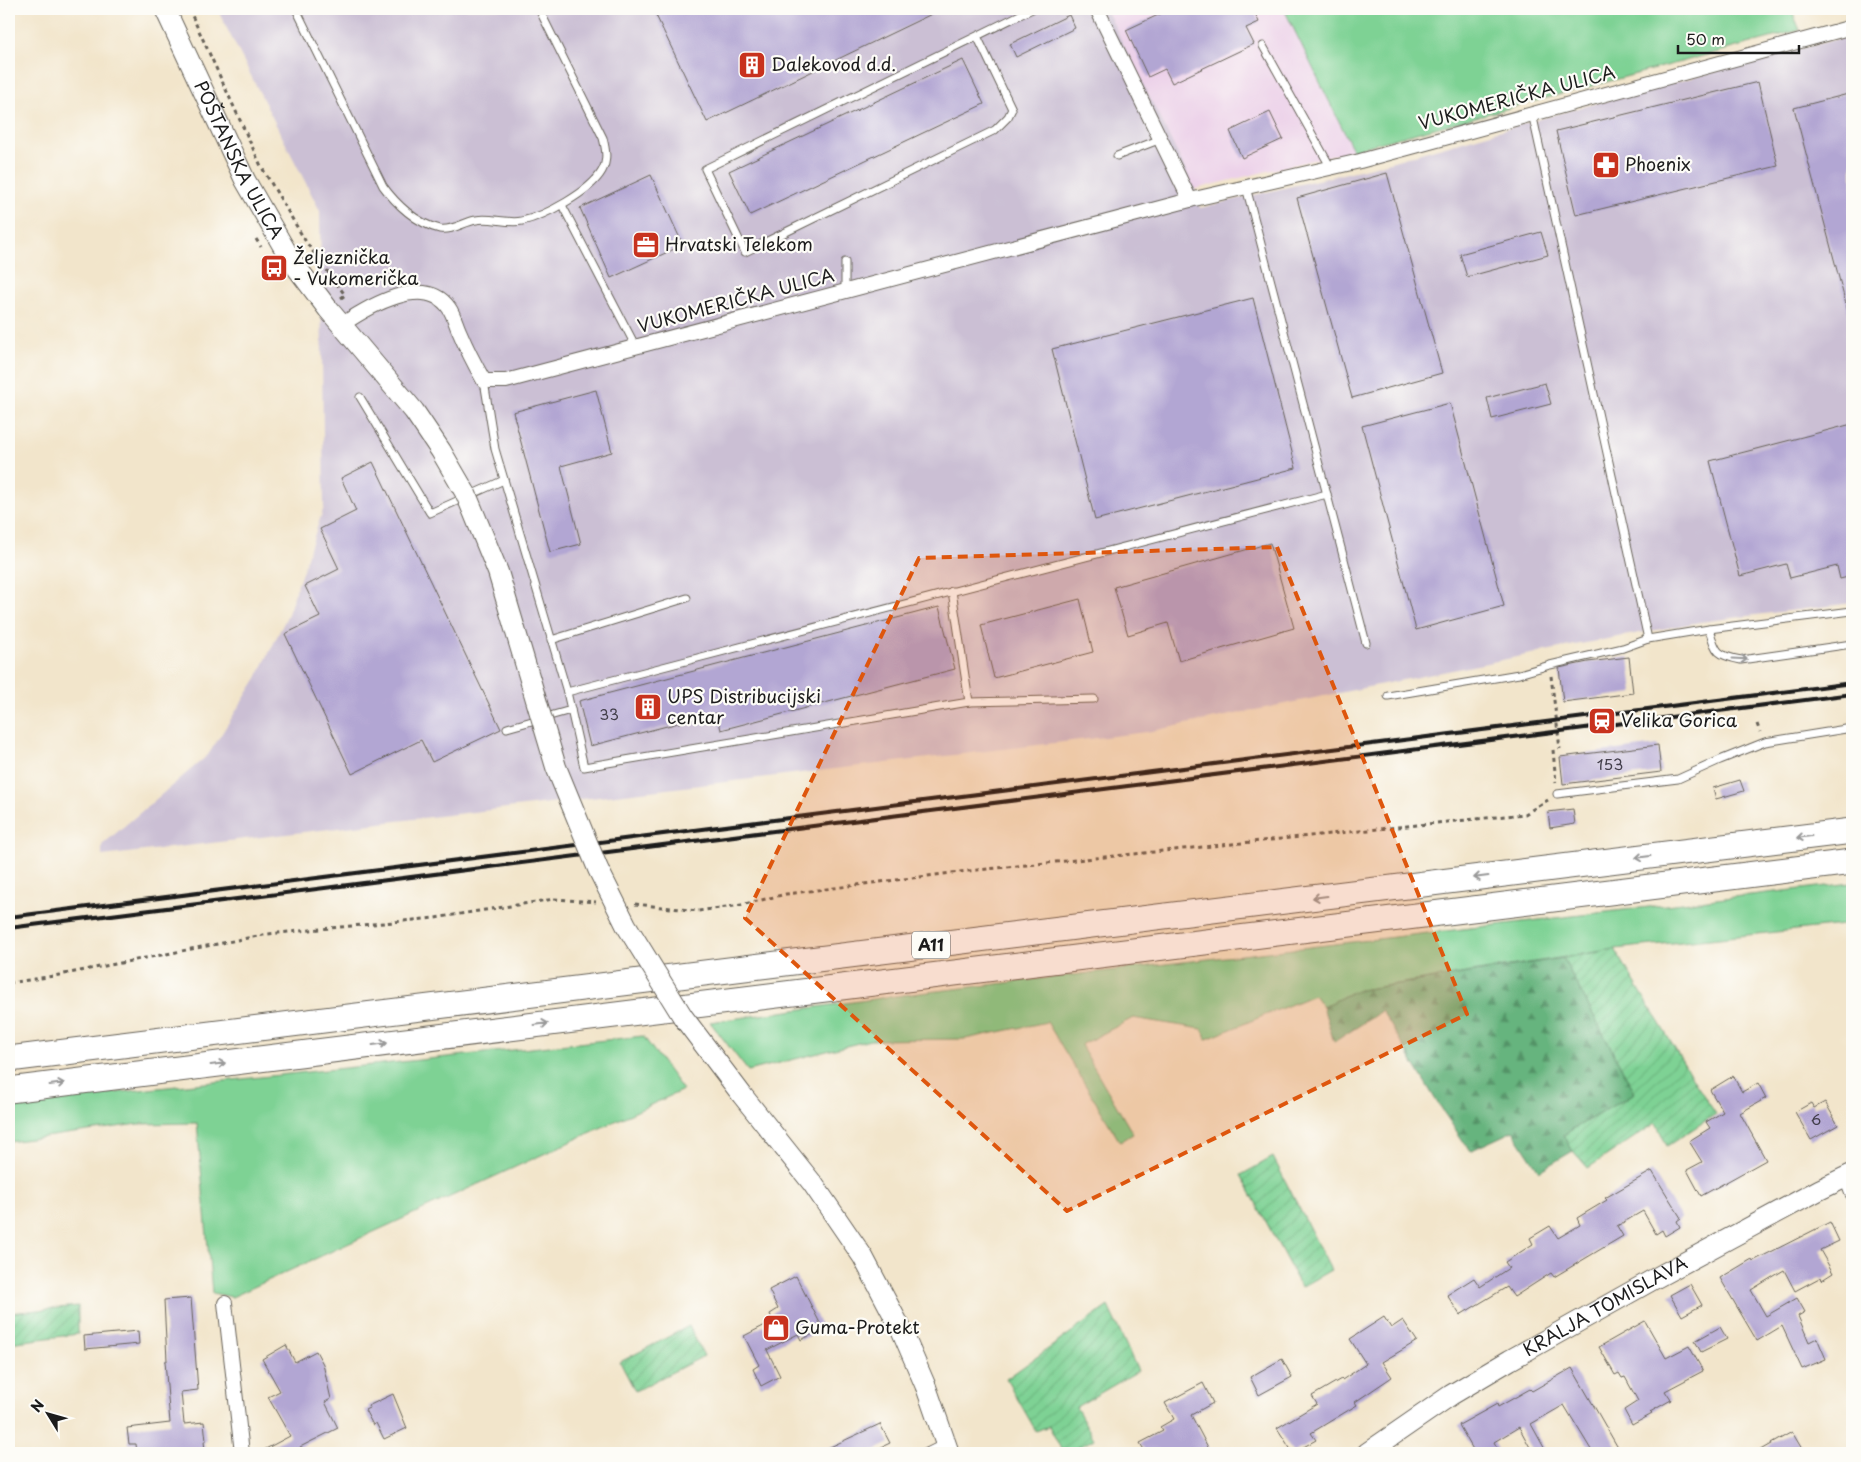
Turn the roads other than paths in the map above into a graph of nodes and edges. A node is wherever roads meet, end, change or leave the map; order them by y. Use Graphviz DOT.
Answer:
graph roads {
  1 [pos="165,9"];
  2 [pos="296,9"];
  3 [pos="539,9"];
  4 [pos="1032,9"];
  5 [pos="1096,9"];
  6 [pos="1852,27"];
  7 [pos="977,36"];
  8 [pos="1263,46"];
  9 [pos="1532,113"];
  10 [pos="1160,140"];
  11 [pos="1117,156"];
  12 [pos="1331,168"];
  13 [pos="1246,187"];
  14 [pos="1190,200"];
  15 [pos="562,206"];
  16 [pos="845,262"];
  17 [pos="845,291"];
  18 [pos="342,324"];
  19 [pos="636,347"];
  20 [pos="484,381"];
  21 [pos="360,397"];
  22 [pos="504,480"];
  23 [pos="1327,494"];
  24 [pos="952,592"];
  25 [pos="687,598"];
  26 [pos="1852,611"];
  27 [pos="1709,629"];
  28 [pos="1648,638"];
  29 [pos="552,640"];
  30 [pos="1366,643"];
  31 [pos="1852,644"];
  32 [pos="566,692"];
  33 [pos="1388,696"];
  34 [pos="1094,699"];
  35 [pos="969,702"];
  36 [pos="571,710"];
  37 [pos="508,728"];
  38 [pos="1852,728"];
  39 [pos="1557,794"];
  40 [pos="1852,831"];
  41 [pos="1852,862"];
  42 [pos="9,1060"];
  43 [pos="9,1090"];
  44 [pos="1850,1182"];
  45 [pos="225,1303"];
  46 [pos="947,1448"];
  47 [pos="242,1453"];
  48 [pos="925,1453"];
  49 [pos="1367,1453"];
  1 -- 18 [label="main road, POŠTANSKA ULICA"];
  2 -- 15 [label="lane"];
  3 -- 15 [label="lane"];
  4 -- 7 [label="lane"];
  5 -- 10 [label="street"];
  6 -- 9 [label="street, VUKOMERIČKA ULICA"];
  7 -- 7 [label="lane"];
  8 -- 12 [label="lane"];
  9 -- 12 [label="street, VUKOMERIČKA ULICA"];
  9 -- 28 [label="lane"];
  10 -- 11 [label="lane"];
  10 -- 14 [label="street"];
  12 -- 13 [label="street, VUKOMERIČKA ULICA"];
  13 -- 14 [label="street, VUKOMERIČKA ULICA"];
  13 -- 23 [label="lane"];
  14 -- 17 [label="street, VUKOMERIČKA ULICA"];
  15 -- 19 [label="lane"];
  16 -- 17 [label="lane"];
  17 -- 19 [label="street, VUKOMERIČKA ULICA"];
  18 -- 20 [label="street"];
  18 -- 46 [label="main road, POŠTANSKA ULICA, bridge"];
  19 -- 20 [label="street, VUKOMERIČKA ULICA"];
  20 -- 22 [label="lane"];
  21 -- 22 [label="lane"];
  22 -- 29 [label="lane"];
  23 -- 24 [label="lane"];
  23 -- 30 [label="lane"];
  24 -- 32 [label="lane"];
  24 -- 35 [label="lane"];
  25 -- 29 [label="lane"];
  26 -- 27 [label="lane"];
  27 -- 28 [label="lane"];
  27 -- 31 [label="lane, one-way"];
  28 -- 33 [label="lane"];
  29 -- 32 [label="lane"];
  32 -- 36 [label="lane"];
  34 -- 35 [label="lane"];
  35 -- 36 [label="lane"];
  36 -- 37 [label="lane"];
  38 -- 39 [label="lane"];
  40 -- 42 [label="highway, A11, one-way"];
  43 -- 41 [label="highway, A11, one-way"];
  44 -- 49 [label="main road, KRALJA TOMISLAVA"];
  45 -- 47 [label="street"];
  46 -- 48 [label="lane"];
}
